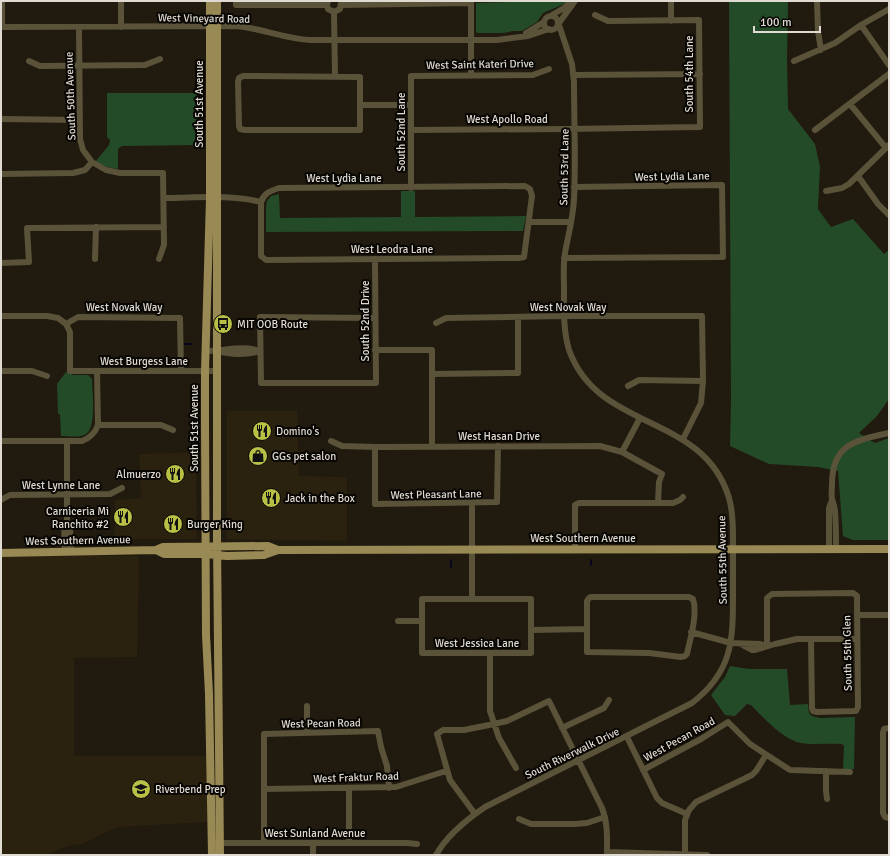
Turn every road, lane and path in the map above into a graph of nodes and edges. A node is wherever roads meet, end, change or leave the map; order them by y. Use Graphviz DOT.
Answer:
graph roads {
  1 [pos="2,1"];
  2 [pos="120,1"];
  3 [pos="210,1"];
  4 [pos="218,1"];
  5 [pos="571,1"];
  6 [pos="575,1"];
  7 [pos="671,1"];
  8 [pos="817,1"];
  9 [pos="471,2"];
  10 [pos="236,3"];
  11 [pos="327,3"];
  12 [pos="341,3"];
  13 [pos="889,8"];
  14 [pos="334,12"];
  15 [pos="552,15"];
  16 [pos="595,15"];
  17 [pos="671,21"];
  18 [pos="544,22"];
  19 [pos="559,24"];
  20 [pos="861,25"];
  21 [pos="214,26"];
  22 [pos="1,27"];
  23 [pos="78,27"];
  24 [pos="121,27"];
  25 [pos="551,30"];
  26 [pos="523,36"];
  27 [pos="334,40"];
  28 [pos="471,40"];
  29 [pos="564,43"];
  30 [pos="821,50"];
  31 [pos="160,59"];
  32 [pos="29,61"];
  33 [pos="794,61"];
  34 [pos="79,65"];
  35 [pos="889,65"];
  36 [pos="549,69"];
  37 [pos="700,74"];
  38 [pos="889,74"];
  39 [pos="573,75"];
  40 [pos="411,76"];
  41 [pos="471,76"];
  42 [pos="334,77"];
  43 [pos="850,104"];
  44 [pos="360,105"];
  45 [pos="411,105"];
  46 [pos="1,119"];
  47 [pos="79,120"];
  48 [pos="700,127"];
  49 [pos="574,129"];
  50 [pos="411,130"];
  51 [pos="815,130"];
  52 [pos="888,147"];
  53 [pos="92,162"];
  54 [pos="1,174"];
  55 [pos="858,176"];
  56 [pos="574,187"];
  57 [pos="412,188"];
  58 [pos="826,190"];
  59 [pos="164,198"];
  60 [pos="214,198"];
  61 [pos="261,202"];
  62 [pos="889,215"];
  63 [pos="529,222"];
  64 [pos="571,222"];
  65 [pos="96,227"];
  66 [pos="164,227"];
  67 [pos="564,258"];
  68 [pos="95,259"];
  69 [pos="159,259"];
  70 [pos="375,259"];
  71 [pos="1,263"];
  72 [pos="1,316"];
  73 [pos="564,316"];
  74 [pos="518,317"];
  75 [pos="375,318"];
  76 [pos="436,323"];
  77 [pos="66,324"];
  78 [pos="375,350"];
  79 [pos="205,351"];
  80 [pos="218,351"];
  81 [pos="260,351"];
  82 [pos="1,371"];
  83 [pos="97,371"];
  84 [pos="181,371"];
  85 [pos="205,371"];
  86 [pos="218,371"];
  87 [pos="432,374"];
  88 [pos="47,376"];
  89 [pos="703,381"];
  90 [pos="628,386"];
  91 [pos="640,418"];
  92 [pos="98,425"];
  93 [pos="173,430"];
  94 [pos="889,433"];
  95 [pos="682,439"];
  96 [pos="1,441"];
  97 [pos="67,441"];
  98 [pos="332,441"];
  99 [pos="498,446"];
  100 [pos="375,447"];
  101 [pos="432,447"];
  102 [pos="622,452"];
  103 [pos="205,458"];
  104 [pos="218,481"];
  105 [pos="122,488"];
  106 [pos="67,495"];
  107 [pos="683,497"];
  108 [pos="1,500"];
  109 [pos="472,503"];
  110 [pos="658,503"];
  111 [pos="575,549"];
  112 [pos="733,549"];
  113 [pos="832,549"];
  114 [pos="889,549"];
  115 [pos="205,550"];
  116 [pos="472,550"];
  117 [pos="218,551"];
  118 [pos="68,552"];
  119 [pos="1,553"];
  120 [pos="472,599"];
  121 [pos="857,615"];
  122 [pos="889,615"];
  123 [pos="398,621"];
  124 [pos="422,621"];
  125 [pos="531,630"];
  126 [pos="587,630"];
  127 [pos="691,632"];
  128 [pos="811,639"];
  129 [pos="857,639"];
  130 [pos="731,643"];
  131 [pos="767,646"];
  132 [pos="490,653"];
  133 [pos="720,672"];
  134 [pos="209,694"];
  135 [pos="218,694"];
  136 [pos="609,700"];
  137 [pos="307,706"];
  138 [pos="494,724"];
  139 [pos="562,728"];
  140 [pos="887,729"];
  141 [pos="307,733"];
  142 [pos="627,737"];
  143 [pos="766,755"];
  144 [pos="579,761"];
  145 [pos="516,768"];
  146 [pos="643,770"];
  147 [pos="446,771"];
  148 [pos="826,771"];
  149 [pos="850,772"];
  150 [pos="349,788"];
  151 [pos="389,788"];
  152 [pos="264,789"];
  153 [pos="827,799"];
  154 [pos="475,814"];
  155 [pos="687,814"];
  156 [pos="606,817"];
  157 [pos="887,818"];
  158 [pos="519,819"];
  159 [pos="216,843"];
  160 [pos="264,843"];
  161 [pos="313,843"];
  162 [pos="349,843"];
  163 [pos="417,844"];
  164 [pos="685,853"];
  165 [pos="439,854"];
  166 [pos="607,854"];
  167 [pos="212,855"];
  168 [pos="220,855"];
  169 [pos="313,855"];
  170 [pos="707,855"];
  1 -- 22 [label="street"];
  2 -- 24 [label="street"];
  3 -- 21 [label="main road, South 51st Avenue"];
  4 -- 21 [label="main road, South 51st Avenue"];
  5 -- 15 [label="street"];
  6 -- 19 [label="street"];
  7 -- 17 [label="street"];
  8 -- 30 [label="street"];
  9 -- 12 [label="street"];
  9 -- 28 [label="street"];
  10 -- 11 [label="street"];
  11 -- 14 [label="street"];
  12 -- 14 [label="street"];
  13 -- 20 [label="street"];
  14 -- 27 [label="street"];
  15 -- 18 [label="street"];
  15 -- 19 [label="street, South 53rd Lane"];
  16 -- 17 [label="street"];
  17 -- 37 [label="street, South 54th Lane"];
  18 -- 25 [label="street, South 53rd Lane"];
  18 -- 26 [label="street"];
  19 -- 25 [label="street"];
  19 -- 29 [label="street, South 53rd Lane"];
  20 -- 30 [label="street"];
  20 -- 35 [label="street"];
  21 -- 24 [label="street, West Vineyard Road"];
  21 -- 27 [label="street, West Vineyard Road"];
  21 -- 60 [label="main road, South 51st Avenue"];
  22 -- 23 [label="street, West Vineyard Road"];
  23 -- 24 [label="street, West Vineyard Road"];
  23 -- 34 [label="street, South 50th Avenue"];
  25 -- 26 [label="street, West Vineyard Road"];
  25 -- 29 [label="street, South 53rd Lane"];
  26 -- 28 [label="street, West Vineyard Road"];
  27 -- 28 [label="street, West Vineyard Road"];
  27 -- 42 [label="street"];
  28 -- 41 [label="street"];
  29 -- 39 [label="street, South 53rd Lane"];
  30 -- 33 [label="street"];
  31 -- 34 [label="street"];
  32 -- 34 [label="street"];
  34 -- 47 [label="street, South 50th Avenue"];
  36 -- 41 [label="street, West Saint Kateri Drive"];
  37 -- 39 [label="street"];
  37 -- 48 [label="street, South 54th Lane"];
  38 -- 43 [label="street"];
  39 -- 49 [label="street, South 53rd Lane"];
  40 -- 41 [label="street, West Saint Kateri Drive"];
  40 -- 45 [label="street, South 52nd Lane"];
  42 -- 44 [label="street"];
  42 -- 44 [label="street"];
  43 -- 51 [label="street"];
  43 -- 52 [label="street"];
  44 -- 45 [label="street"];
  45 -- 50 [label="street, South 52nd Lane"];
  46 -- 47 [label="street"];
  47 -- 53 [label="street, South 50th Avenue"];
  48 -- 49 [label="street, West Apollo Road"];
  49 -- 50 [label="street, West Apollo Road"];
  49 -- 56 [label="street, South 53rd Lane"];
  50 -- 57 [label="street, South 52nd Lane"];
  52 -- 55 [label="street"];
  53 -- 54 [label="street"];
  53 -- 59 [label="street"];
  55 -- 58 [label="street"];
  55 -- 62 [label="street"];
  56 -- 64 [label="street, South 53rd Lane"];
  56 -- 67 [label="street, West Lydia Lane"];
  57 -- 61 [label="street, West Lydia Lane"];
  57 -- 63 [label="street, West Lydia Lane"];
  59 -- 60 [label="street"];
  59 -- 66 [label="street"];
  60 -- 61 [label="street"];
  60 -- 79 [label="main road, South 51st Avenue"];
  60 -- 80 [label="main road, South 51st Avenue"];
  61 -- 70 [label="street, West Leodra Lane"];
  63 -- 64 [label="street"];
  63 -- 70 [label="street, West Leodra Lane"];
  64 -- 67 [label="street, South 53rd Lane"];
  65 -- 66 [label="street"];
  65 -- 68 [label="street"];
  65 -- 71 [label="street"];
  66 -- 69 [label="street"];
  67 -- 73 [label="street, South 53rd Lane"];
  70 -- 75 [label="street, South 52nd Drive"];
  72 -- 77 [label="street"];
  73 -- 74 [label="street, West Novak Way"];
  73 -- 89 [label="street, West Novak Way"];
  73 -- 91 [label="street, South 53rd Lane"];
  74 -- 76 [label="street, West Novak Way"];
  74 -- 87 [label="street"];
  75 -- 78 [label="street, South 52nd Drive"];
  75 -- 81 [label="street"];
  77 -- 83 [label="street, West Burgess Lane"];
  77 -- 84 [label="street, West Novak Way"];
  78 -- 81 [label="street, South 52nd Drive"];
  78 -- 87 [label="street"];
  79 -- 80 [label="street"];
  79 -- 85 [label="main road, South 51st Avenue"];
  80 -- 81 [label="street"];
  80 -- 86 [label="main road, South 51st Avenue"];
  82 -- 88 [label="street"];
  83 -- 84 [label="street, West Burgess Lane"];
  83 -- 92 [label="street"];
  84 -- 85 [label="street, West Burgess Lane"];
  85 -- 86 [label="street, West Burgess Lane"];
  85 -- 103 [label="main road, South 51st Avenue"];
  86 -- 104 [label="main road, South 51st Avenue"];
  87 -- 101 [label="street"];
  89 -- 90 [label="street"];
  89 -- 95 [label="street"];
  91 -- 95 [label="street, South 55th Avenue"];
  91 -- 102 [label="street"];
  92 -- 93 [label="street"];
  92 -- 97 [label="street"];
  94 -- 113 [label="street"];
  95 -- 112 [label="street, South 55th Avenue"];
  96 -- 97 [label="street"];
  97 -- 106 [label="street"];
  98 -- 100 [label="street, West Hasan Drive"];
  99 -- 101 [label="street, West Hasan Drive"];
  99 -- 102 [label="street, West Hasan Drive"];
  99 -- 109 [label="street, West Pleasant Lane"];
  100 -- 101 [label="street, West Hasan Drive"];
  100 -- 109 [label="street, West Pleasant Lane"];
  102 -- 110 [label="street, West Hasan Drive"];
  103 -- 104 [label="main road"];
  103 -- 115 [label="main road, South 51st Avenue"];
  104 -- 117 [label="main road, South 51st Avenue"];
  105 -- 106 [label="street, West Lynne Lane"];
  106 -- 108 [label="street, West Lynne Lane"];
  106 -- 118 [label="street"];
  107 -- 110 [label="street"];
  109 -- 116 [label="street"];
  110 -- 111 [label="street"];
  111 -- 112 [label="main road, West Southern Avenue"];
  111 -- 116 [label="main road, West Southern Avenue"];
  112 -- 113 [label="main road, West Southern Avenue"];
  112 -- 130 [label="street, South 55th Avenue"];
  113 -- 114 [label="main road, West Southern Avenue"];
  115 -- 117 [label="main road, West Southern Avenue"];
  115 -- 118 [label="main road, West Southern Avenue"];
  115 -- 134 [label="main road, South 51st Avenue"];
  116 -- 117 [label="main road, West Southern Avenue"];
  116 -- 120 [label="street"];
  117 -- 135 [label="main road, South 51st Avenue"];
  118 -- 119 [label="main road, West Southern Avenue"];
  120 -- 124 [label="street"];
  120 -- 125 [label="street"];
  121 -- 122 [label="street"];
  121 -- 129 [label="street, South 55th Glen"];
  121 -- 131 [label="street, South 55th Glen"];
  123 -- 124 [label="street"];
  124 -- 132 [label="street, West Jessica Lane"];
  125 -- 126 [label="street"];
  125 -- 132 [label="street, West Jessica Lane"];
  126 -- 127 [label="street"];
  126 -- 127 [label="street"];
  127 -- 130 [label="street"];
  128 -- 129 [label="street"];
  128 -- 129 [label="street, South 55th Glen"];
  128 -- 131 [label="street"];
  130 -- 131 [label="street"];
  130 -- 133 [label="street, South 55th Avenue"];
  132 -- 138 [label="street"];
  133 -- 142 [label="street, South Riverwalk Drive"];
  134 -- 135 [label="main road"];
  134 -- 159 [label="main road, South 51st Avenue"];
  135 -- 159 [label="main road, South 51st Avenue"];
  136 -- 139 [label="street"];
  137 -- 141 [label="street"];
  138 -- 139 [label="street"];
  138 -- 145 [label="street"];
  138 -- 147 [label="street"];
  139 -- 144 [label="street"];
  140 -- 157 [label="street"];
  141 -- 151 [label="street, West Pecan Road"];
  141 -- 152 [label="street, West Pecan Road"];
  142 -- 144 [label="street, South Riverwalk Drive"];
  142 -- 146 [label="street"];
  143 -- 146 [label="street, West Pecan Road"];
  143 -- 148 [label="street, West Pecan Road"];
  143 -- 155 [label="street"];
  144 -- 154 [label="street, South Riverwalk Drive"];
  144 -- 156 [label="street"];
  146 -- 155 [label="street"];
  147 -- 151 [label="street, West Fraktur Road"];
  147 -- 154 [label="street"];
  148 -- 149 [label="street, West Pecan Road"];
  148 -- 153 [label="street"];
  150 -- 151 [label="street, West Fraktur Road"];
  150 -- 152 [label="street, West Fraktur Road"];
  150 -- 162 [label="street"];
  152 -- 160 [label="street"];
  154 -- 165 [label="street, South Riverwalk Drive"];
  155 -- 164 [label="street"];
  156 -- 158 [label="street"];
  156 -- 166 [label="street"];
  159 -- 160 [label="street, West Sunland Avenue"];
  159 -- 167 [label="main road, South 51st Avenue"];
  159 -- 168 [label="main road, South 51st Avenue"];
  160 -- 161 [label="street, West Sunland Avenue"];
  161 -- 162 [label="street, West Sunland Avenue"];
  161 -- 169 [label="street"];
  162 -- 163 [label="street, West Sunland Avenue"];
  164 -- 166 [label="street"];
  164 -- 170 [label="street"];
}
